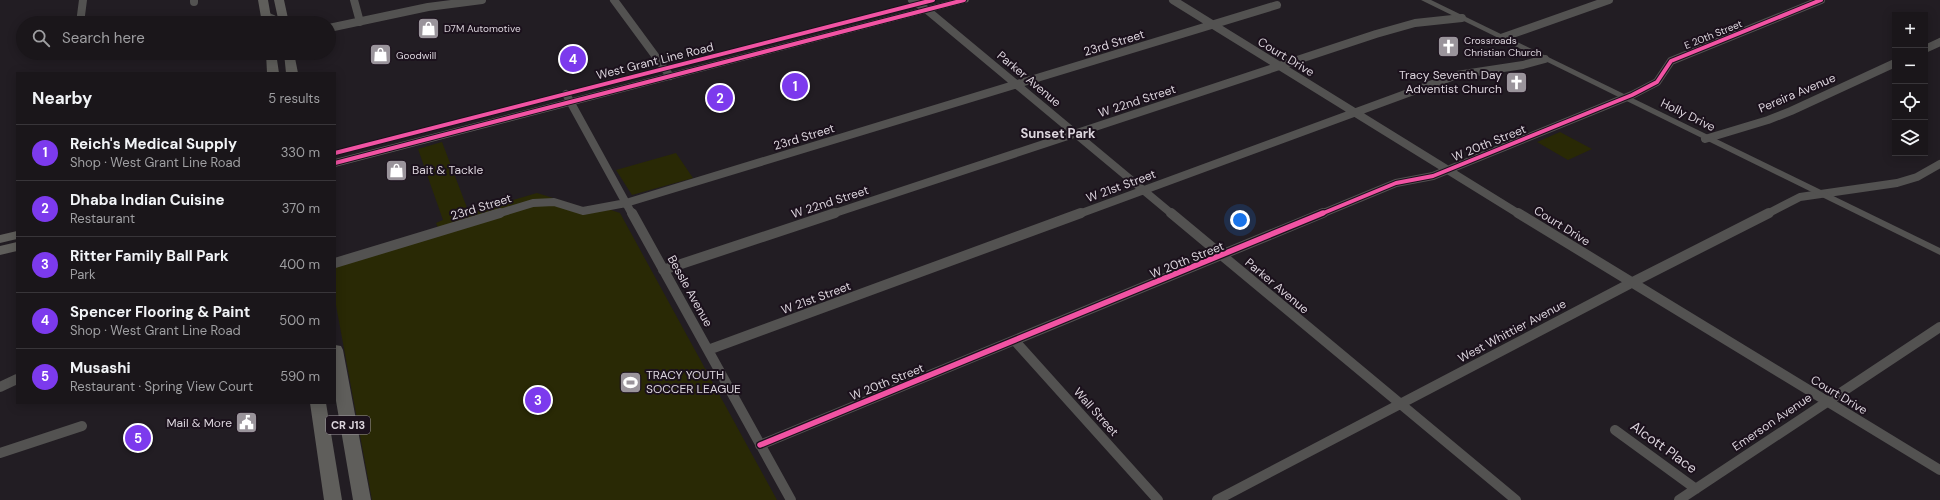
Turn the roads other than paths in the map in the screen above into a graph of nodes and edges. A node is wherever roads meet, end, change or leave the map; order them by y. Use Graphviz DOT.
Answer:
graph roads {
  1 [pos="83,0"];
  2 [pos="263,0"];
  3 [pos="279,0"];
  4 [pos="354,0"];
  5 [pos="482,0"];
  6 [pos="614,0"];
  7 [pos="964,0"];
  8 [pos="1173,0"];
  9 [pos="1425,0"];
  10 [pos="1609,0"];
  11 [pos="1821,0"];
  12 [pos="922,3"];
  13 [pos="1278,5"];
  14 [pos="81,16"];
  15 [pos="268,16"];
  16 [pos="282,16"];
  17 [pos="1462,18"];
  18 [pos="360,22"];
  19 [pos="1212,25"];
  20 [pos="336,27"];
  21 [pos="1501,38"];
  22 [pos="1940,42"];
  23 [pos="1927,48"];
  24 [pos="1545,59"];
  25 [pos="272,60"];
  26 [pos="290,60"];
  27 [pos="1892,64"];
  28 [pos="1279,66"];
  29 [pos="273,72"];
  30 [pos="292,72"];
  31 [pos="667,73"];
  32 [pos="1017,85"];
  33 [pos="568,98"];
  34 [pos="1624,98"];
  35 [pos="1354,112"];
  36 [pos="1075,134"];
  37 [pos="1705,139"];
  38 [pos="336,153"];
  39 [pos="336,163"];
  40 [pos="1940,164"];
  41 [pos="1448,170"];
  42 [pos="1145,190"];
  43 [pos="1822,194"];
  44 [pos="626,203"];
  45 [pos="16,235"];
  46 [pos="0,239"];
  47 [pos="16,246"];
  48 [pos="0,251"];
  49 [pos="1940,252"];
  50 [pos="1222,256"];
  51 [pos="336,263"];
  52 [pos="663,270"];
  53 [pos="1631,283"];
  54 [pos="1940,327"];
  55 [pos="1015,341"];
  56 [pos="708,350"];
  57 [pos="336,356"];
  58 [pos="16,379"];
  59 [pos="0,387"];
  60 [pos="1827,401"];
  61 [pos="318,404"];
  62 [pos="1401,405"];
  63 [pos="82,426"];
  64 [pos="1615,430"];
  65 [pos="760,445"];
  66 [pos="0,453"];
  67 [pos="1940,470"];
  68 [pos="1696,489"];
  69 [pos="333,500"];
  70 [pos="362,500"];
  71 [pos="791,500"];
  72 [pos="1158,500"];
  73 [pos="1217,500"];
  74 [pos="1516,500"];
  75 [pos="1679,500"];
  1 -- 14 [label="street"];
  2 -- 15 [label="main road"];
  3 -- 16 [label="main road"];
  4 -- 18 [label="street"];
  5 -- 18 [label="street"];
  6 -- 31 [label="street"];
  7 -- 12 [label="main road, West Grant Line Road"];
  8 -- 19 [label="street, Court Drive"];
  9 -- 17 [label="street, Holly Drive"];
  10 -- 21 [label="street"];
  11 -- 34 [label="street, E 20th Street"];
  12 -- 31 [label="main road, West Grant Line Road"];
  12 -- 32 [label="street, Parker Avenue"];
  13 -- 19 [label="street, 23rd Street"];
  17 -- 21 [label="street, Holly Drive"];
  17 -- 28 [label="street, W 22nd Street"];
  18 -- 20 [label="street"];
  19 -- 28 [label="street, Court Drive"];
  19 -- 32 [label="street, 23rd Street"];
  21 -- 24 [label="street, Holly Drive"];
  22 -- 23 [label="street"];
  24 -- 34 [label="street, Holly Drive"];
  24 -- 35 [label="street, W 21st Street"];
  25 -- 29 [label="main road"];
  26 -- 30 [label="main road"];
  27 -- 37 [label="street, Pereira Avenue"];
  28 -- 35 [label="street, Court Drive"];
  28 -- 36 [label="street, W 22nd Street"];
  31 -- 33 [label="main road, West Grant Line Road"];
  32 -- 36 [label="street, Parker Avenue"];
  32 -- 44 [label="street, 23rd Street"];
  33 -- 38 [label="main road, West Grant Line Road"];
  33 -- 39 [label="main road, West Grant Line Road"];
  33 -- 44 [label="street, Bessle Avenue"];
  34 -- 37 [label="street, Holly Drive"];
  34 -- 41 [label="street, W 20th Street"];
  35 -- 41 [label="street, Court Drive"];
  35 -- 42 [label="street, W 21st Street"];
  36 -- 42 [label="street, Parker Avenue"];
  36 -- 52 [label="street, W 22nd Street"];
  37 -- 43 [label="street, Holly Drive"];
  40 -- 43 [label="street, West Whittier Avenue"];
  41 -- 50 [label="street, W 20th Street"];
  41 -- 53 [label="street, Court Drive"];
  42 -- 50 [label="street, Parker Avenue"];
  42 -- 56 [label="street, W 21st Street"];
  43 -- 49 [label="street, Holly Drive"];
  43 -- 53 [label="street, West Whittier Avenue"];
  44 -- 51 [label="street, 23rd Street"];
  44 -- 52 [label="street, Bessle Avenue"];
  45 -- 46 [label="main road"];
  47 -- 48 [label="main road"];
  50 -- 55 [label="street, W 20th Street"];
  50 -- 62 [label="street, Parker Avenue"];
  52 -- 56 [label="street, Bessle Avenue"];
  53 -- 60 [label="street, Court Drive"];
  53 -- 62 [label="street, West Whittier Avenue"];
  54 -- 60 [label="street, Emerson Avenue"];
  55 -- 65 [label="street, W 20th Street"];
  55 -- 72 [label="street, Wall Street"];
  56 -- 65 [label="street, Bessle Avenue"];
  57 -- 70 [label="main road, CR J13"];
  58 -- 59 [label="street"];
  60 -- 67 [label="street, Court Drive"];
  60 -- 68 [label="street, Emerson Avenue"];
  61 -- 69 [label="main road, CR J13"];
  62 -- 73 [label="street, West Whittier Avenue"];
  62 -- 74 [label="street, Parker Avenue"];
  63 -- 66 [label="street"];
  64 -- 68 [label="street, Alcott Place"];
  65 -- 71 [label="street, Bessle Avenue"];
  68 -- 75 [label="street, Emerson Avenue"];
}
